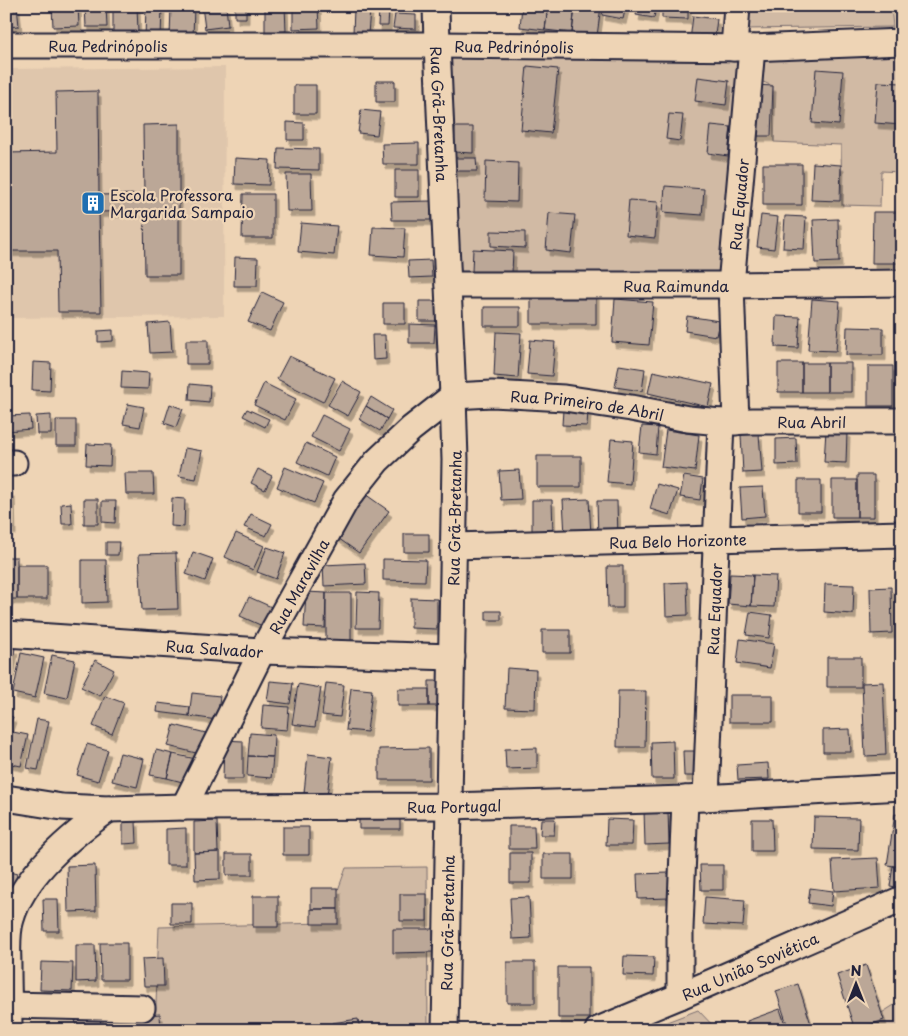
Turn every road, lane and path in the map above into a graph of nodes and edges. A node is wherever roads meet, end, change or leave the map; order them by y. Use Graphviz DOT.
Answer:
graph roads {
  1 [pos="436,6"];
  2 [pos="736,6"];
  3 [pos="902,42"];
  4 [pos="6,45"];
  5 [pos="437,45"];
  6 [pos="743,48"];
  7 [pos="902,283"];
  8 [pos="448,285"];
  9 [pos="731,285"];
  10 [pos="454,396"];
  11 [pos="902,421"];
  12 [pos="728,422"];
  13 [pos="902,534"];
  14 [pos="716,539"];
  15 [pos="454,546"];
  16 [pos="6,634"];
  17 [pos="262,651"];
  18 [pos="452,657"];
  19 [pos="902,787"];
  20 [pos="6,798"];
  21 [pos="695,799"];
  22 [pos="450,806"];
  23 [pos="184,807"];
  24 [pos="109,809"];
  25 [pos="902,899"];
  26 [pos="7,946"];
  27 [pos="680,996"];
  28 [pos="9,1005"];
  29 [pos="142,1008"];
  30 [pos="9,1030"];
  31 [pos="444,1030"];
  32 [pos="598,1030"];
  1 -- 5 [label="street, Rua Grã-Bretanha"];
  2 -- 6 [label="street, Rua Equador"];
  3 -- 6 [label="street, Rua Pedrinópolis"];
  4 -- 5 [label="street, Rua Pedrinópolis"];
  5 -- 6 [label="street, Rua Pedrinópolis"];
  5 -- 8 [label="street, Rua Grã-Bretanha"];
  6 -- 9 [label="street, Rua Equador"];
  7 -- 9 [label="street, Rua Raimunda"];
  8 -- 9 [label="street, Rua Raimunda"];
  8 -- 10 [label="street, Rua Grã-Bretanha"];
  9 -- 12 [label="street, Rua Equador"];
  10 -- 12 [label="street, Rua Primeiro de Abril"];
  10 -- 15 [label="street, Rua Grã-Bretanha"];
  10 -- 17 [label="street, Rua Maravilha"];
  11 -- 12 [label="street, Rua Abril"];
  12 -- 14 [label="street, Rua Equador"];
  13 -- 14 [label="street, Rua Belo Horizonte"];
  14 -- 15 [label="street, Rua Belo Horizonte"];
  14 -- 21 [label="street, Rua Equador"];
  15 -- 18 [label="street, Rua Grã-Bretanha"];
  16 -- 17 [label="street, Rua Salvador"];
  17 -- 18 [label="street, Rua Salvador"];
  17 -- 23 [label="street, Rua Maravilha"];
  18 -- 22 [label="street, Rua Grã-Bretanha"];
  19 -- 21 [label="street, Rua Portugal"];
  20 -- 24 [label="street, Rua Portugal"];
  21 -- 22 [label="street, Rua Portugal"];
  21 -- 27 [label="street, Rua Equador"];
  22 -- 23 [label="street, Rua Portugal"];
  22 -- 31 [label="street, Rua Grã-Bretanha"];
  23 -- 24 [label="street, Rua Portugal"];
  24 -- 26 [label="street"];
  25 -- 27 [label="street, Rua União Soviética"];
  26 -- 28 [label="street"];
  27 -- 32 [label="street, Rua União Soviética"];
  28 -- 29 [label="street"];
  28 -- 30 [label="street"];
}
